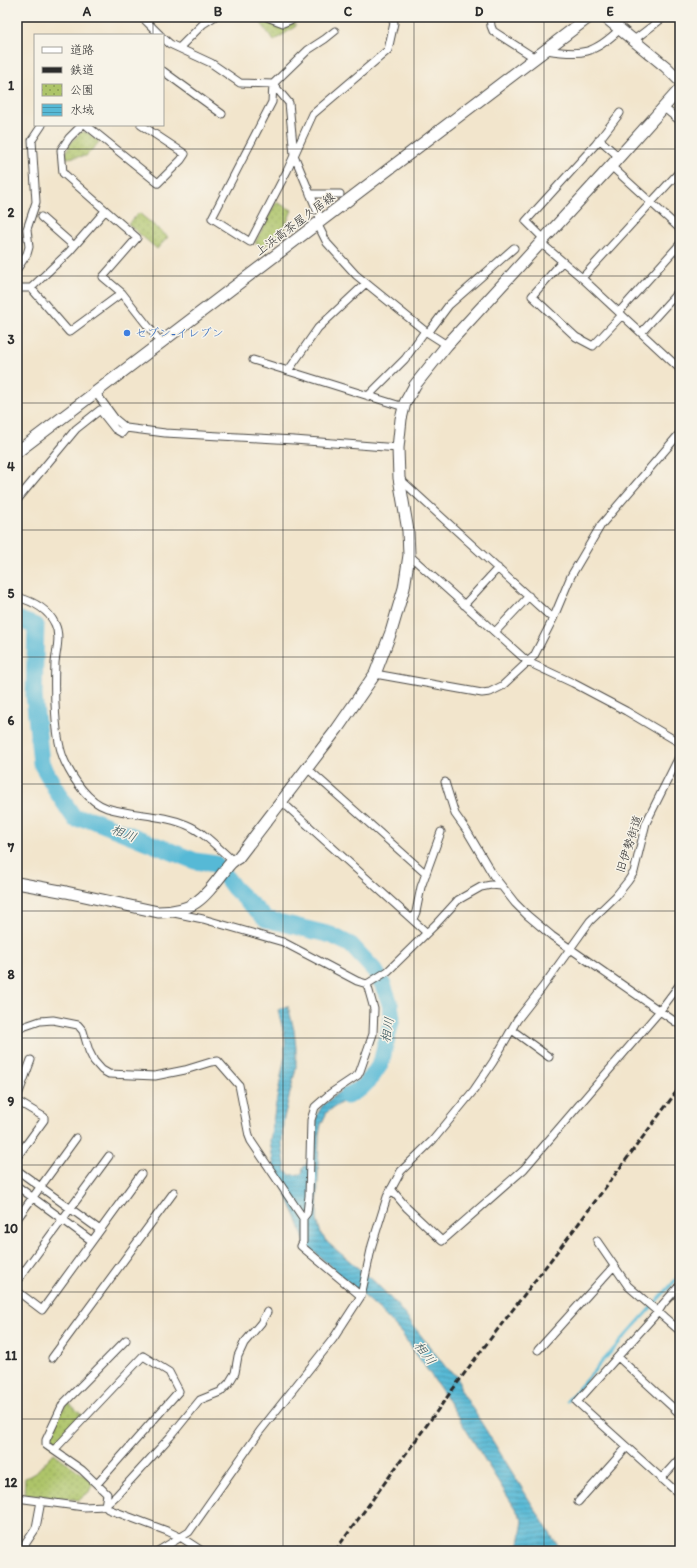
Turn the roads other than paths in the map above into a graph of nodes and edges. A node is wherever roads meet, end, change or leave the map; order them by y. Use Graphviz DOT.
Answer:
graph roads {
  1 [pos="142,17"];
  2 [pos="214,17"];
  3 [pos="267,17"];
  4 [pos="297,17"];
  5 [pos="391,17"];
  6 [pos="490,17"];
  7 [pos="589,17"];
  8 [pos="605,17"];
  9 [pos="664,17"];
  10 [pos="620,29"];
  11 [pos="335,30"];
  12 [pos="158,34"];
  13 [pos="164,40"];
  14 [pos="634,40"];
  15 [pos="179,48"];
  16 [pos="547,50"];
  17 [pos="535,58"];
  18 [pos="164,72"];
  19 [pos="680,80"];
  20 [pos="273,84"];
  21 [pos="680,89"];
  22 [pos="664,107"];
  23 [pos="222,114"];
  24 [pos="620,114"];
  25 [pos="680,121"];
  26 [pos="41,126"];
  27 [pos="81,126"];
  28 [pos="87,126"];
  29 [pos="143,126"];
  30 [pos="599,139"];
  31 [pos="294,155"];
  32 [pos="619,157"];
  33 [pos="611,166"];
  34 [pos="680,171"];
  35 [pos="310,194"];
  36 [pos="340,194"];
  37 [pos="651,202"];
  38 [pos="105,211"];
  39 [pos="41,217"];
  40 [pos="319,222"];
  41 [pos="680,228"];
  42 [pos="543,241"];
  43 [pos="680,244"];
  44 [pos="74,246"];
  45 [pos="514,248"];
  46 [pos="562,262"];
  47 [pos="17,269"];
  48 [pos="582,278"];
  49 [pos="366,283"];
  50 [pos="17,288"];
  51 [pos="31,288"];
  52 [pos="680,290"];
  53 [pos="122,292"];
  54 [pos="620,313"];
  55 [pos="427,332"];
  56 [pos="641,333"];
  57 [pos="161,343"];
  58 [pos="447,345"];
  59 [pos="253,360"];
  60 [pos="680,368"];
  61 [pos="288,371"];
  62 [pos="96,393"];
  63 [pos="368,396"];
  64 [pos="404,407"];
  65 [pos="126,428"];
  66 [pos="680,432"];
  67 [pos="398,448"];
  68 [pos="17,452"];
  69 [pos="399,478"];
  70 [pos="17,500"];
  71 [pos="409,555"];
  72 [pos="498,568"];
  73 [pos="529,596"];
  74 [pos="17,597"];
  75 [pos="464,605"];
  76 [pos="553,619"];
  77 [pos="495,632"];
  78 [pos="528,662"];
  79 [pos="375,674"];
  80 [pos="680,743"];
  81 [pos="680,755"];
  82 [pos="307,768"];
  83 [pos="445,782"];
  84 [pos="281,801"];
  85 [pos="441,832"];
  86 [pos="231,862"];
  87 [pos="426,874"];
  88 [pos="17,884"];
  89 [pos="501,886"];
  90 [pos="169,912"];
  91 [pos="413,919"];
  92 [pos="427,933"];
  93 [pos="571,949"];
  94 [pos="367,984"];
  95 [pos="680,984"];
  96 [pos="659,1012"];
  97 [pos="680,1025"];
  98 [pos="17,1029"];
  99 [pos="512,1030"];
  100 [pos="549,1057"];
  101 [pos="31,1060"];
  102 [pos="17,1099"];
  103 [pos="76,1138"];
  104 [pos="109,1156"];
  105 [pos="17,1157"];
  106 [pos="17,1170"];
  107 [pos="141,1174"];
  108 [pos="17,1186"];
  109 [pos="41,1188"];
  110 [pos="391,1189"];
  111 [pos="174,1192"];
  112 [pos="33,1198"];
  113 [pos="70,1209"];
  114 [pos="303,1218"];
  115 [pos="17,1219"];
  116 [pos="62,1219"];
  117 [pos="100,1230"];
  118 [pos="92,1241"];
  119 [pos="597,1241"];
  120 [pos="614,1266"];
  121 [pos="17,1281"];
  122 [pos="680,1285"];
  123 [pos="17,1291"];
  124 [pos="361,1296"];
  125 [pos="656,1311"];
  126 [pos="267,1312"];
  127 [pos="680,1331"];
  128 [pos="126,1340"];
  129 [pos="538,1350"];
  130 [pos="618,1357"];
  131 [pos="52,1358"];
  132 [pos="680,1414"];
  133 [pos="627,1447"];
  134 [pos="54,1450"];
  135 [pos="680,1458"];
  136 [pos="661,1479"];
  137 [pos="97,1484"];
  138 [pos="680,1495"];
  139 [pos="17,1498"];
  140 [pos="41,1501"];
  141 [pos="578,1502"];
  142 [pos="105,1506"];
  143 [pos="182,1538"];
  144 [pos="23,1551"];
  145 [pos="158,1551"];
  146 [pos="202,1551"];
  1 -- 12 [label="street"];
  2 -- 15 [label="street"];
  3 -- 4 [label="street"];
  5 -- 31 [label="street"];
  6 -- 17 [label="street"];
  7 -- 16 [label="street, 上浜高茶屋久居線"];
  8 -- 10 [label="street"];
  9 -- 14 [label="street"];
  10 -- 14 [label="street"];
  10 -- 16 [label="street"];
  11 -- 20 [label="street"];
  13 -- 15 [label="street"];
  14 -- 19 [label="street"];
  15 -- 20 [label="street"];
  16 -- 17 [label="street, 上浜高茶屋久居線"];
  17 -- 40 [label="street, 上浜高茶屋久居線"];
  18 -- 23 [label="street"];
  20 -- 31 [label="street"];
  20 -- 31 [label="street"];
  21 -- 22 [label="street"];
  22 -- 25 [label="street"];
  22 -- 32 [label="street"];
  24 -- 30 [label="street"];
  26 -- 47 [label="street"];
  27 -- 38 [label="street"];
  28 -- 29 [label="street"];
  30 -- 32 [label="street"];
  30 -- 42 [label="street"];
  31 -- 35 [label="street"];
  32 -- 33 [label="street"];
  33 -- 37 [label="street"];
  33 -- 42 [label="street"];
  34 -- 37 [label="street"];
  35 -- 36 [label="street"];
  35 -- 40 [label="street"];
  37 -- 41 [label="street"];
  37 -- 48 [label="street"];
  38 -- 44 [label="street"];
  38 -- 53 [label="street"];
  39 -- 44 [label="street"];
  40 -- 49 [label="street"];
  40 -- 57 [label="street, 上浜高茶屋久居線"];
  42 -- 46 [label="street"];
  42 -- 58 [label="street"];
  43 -- 54 [label="street"];
  44 -- 51 [label="street"];
  45 -- 55 [label="street"];
  46 -- 48 [label="street"];
  46 -- 54 [label="street"];
  48 -- 54 [label="street"];
  49 -- 55 [label="street"];
  49 -- 61 [label="street"];
  50 -- 51 [label="street"];
  51 -- 53 [label="street"];
  52 -- 56 [label="street"];
  53 -- 57 [label="street"];
  54 -- 56 [label="street"];
  55 -- 58 [label="street"];
  55 -- 63 [label="street"];
  56 -- 60 [label="street"];
  57 -- 62 [label="street, 上浜高茶屋久居線"];
  58 -- 64 [label="street"];
  59 -- 61 [label="street"];
  61 -- 63 [label="street"];
  62 -- 65 [label="street"];
  62 -- 68 [label="street, 上浜高茶屋久居線"];
  63 -- 64 [label="street"];
  64 -- 67 [label="street"];
  65 -- 67 [label="street"];
  65 -- 70 [label="street"];
  66 -- 76 [label="street"];
  67 -- 69 [label="street"];
  69 -- 71 [label="street"];
  69 -- 72 [label="street"];
  71 -- 75 [label="street"];
  71 -- 79 [label="street"];
  72 -- 73 [label="street"];
  72 -- 75 [label="street"];
  73 -- 76 [label="street"];
  73 -- 77 [label="street"];
  74 -- 86 [label="street"];
  75 -- 77 [label="street"];
  76 -- 78 [label="street"];
  77 -- 78 [label="street"];
  78 -- 79 [label="street"];
  78 -- 80 [label="street"];
  79 -- 82 [label="street"];
  81 -- 93 [label="street, 旧伊勢街道"];
  82 -- 84 [label="street"];
  82 -- 87 [label="street"];
  83 -- 89 [label="street"];
  84 -- 86 [label="street"];
  84 -- 91 [label="street"];
  85 -- 87 [label="street"];
  86 -- 90 [label="street"];
  87 -- 91 [label="street"];
  88 -- 90 [label="street"];
  89 -- 92 [label="street"];
  89 -- 93 [label="street"];
  90 -- 94 [label="street"];
  91 -- 92 [label="street"];
  92 -- 94 [label="street"];
  93 -- 96 [label="street"];
  93 -- 99 [label="street, 旧伊勢街道"];
  94 -- 114 [label="street"];
  95 -- 96 [label="street"];
  96 -- 97 [label="street"];
  96 -- 110 [label="street"];
  98 -- 114 [label="street"];
  99 -- 100 [label="street"];
  99 -- 110 [label="street, 旧伊勢街道"];
  101 -- 102 [label="street"];
  102 -- 105 [label="street"];
  103 -- 109 [label="street"];
  104 -- 113 [label="street"];
  106 -- 109 [label="street"];
  107 -- 117 [label="street"];
  108 -- 112 [label="street"];
  109 -- 112 [label="street"];
  109 -- 113 [label="street"];
  110 -- 124 [label="street, 旧伊勢街道"];
  111 -- 131 [label="street"];
  112 -- 115 [label="street"];
  112 -- 116 [label="street"];
  113 -- 116 [label="street"];
  113 -- 117 [label="street"];
  114 -- 124 [label="street"];
  116 -- 118 [label="street"];
  116 -- 121 [label="street"];
  117 -- 118 [label="street"];
  118 -- 123 [label="street"];
  119 -- 120 [label="street"];
  120 -- 125 [label="street"];
  120 -- 129 [label="street"];
  122 -- 125 [label="street"];
  124 -- 143 [label="street, 旧伊勢街道"];
  125 -- 127 [label="street"];
  125 -- 130 [label="street"];
  126 -- 142 [label="street"];
  128 -- 134 [label="street"];
  130 -- 132 [label="street"];
  130 -- 133 [label="street"];
  133 -- 136 [label="street"];
  133 -- 141 [label="street"];
  134 -- 137 [label="street"];
  134 -- 137 [label="street"];
  135 -- 136 [label="street"];
  136 -- 138 [label="street"];
  137 -- 142 [label="street"];
  139 -- 140 [label="street"];
  140 -- 142 [label="street"];
  140 -- 144 [label="street"];
  142 -- 143 [label="street"];
  143 -- 145 [label="street, 旧伊勢街道"];
  143 -- 146 [label="street"];
}
